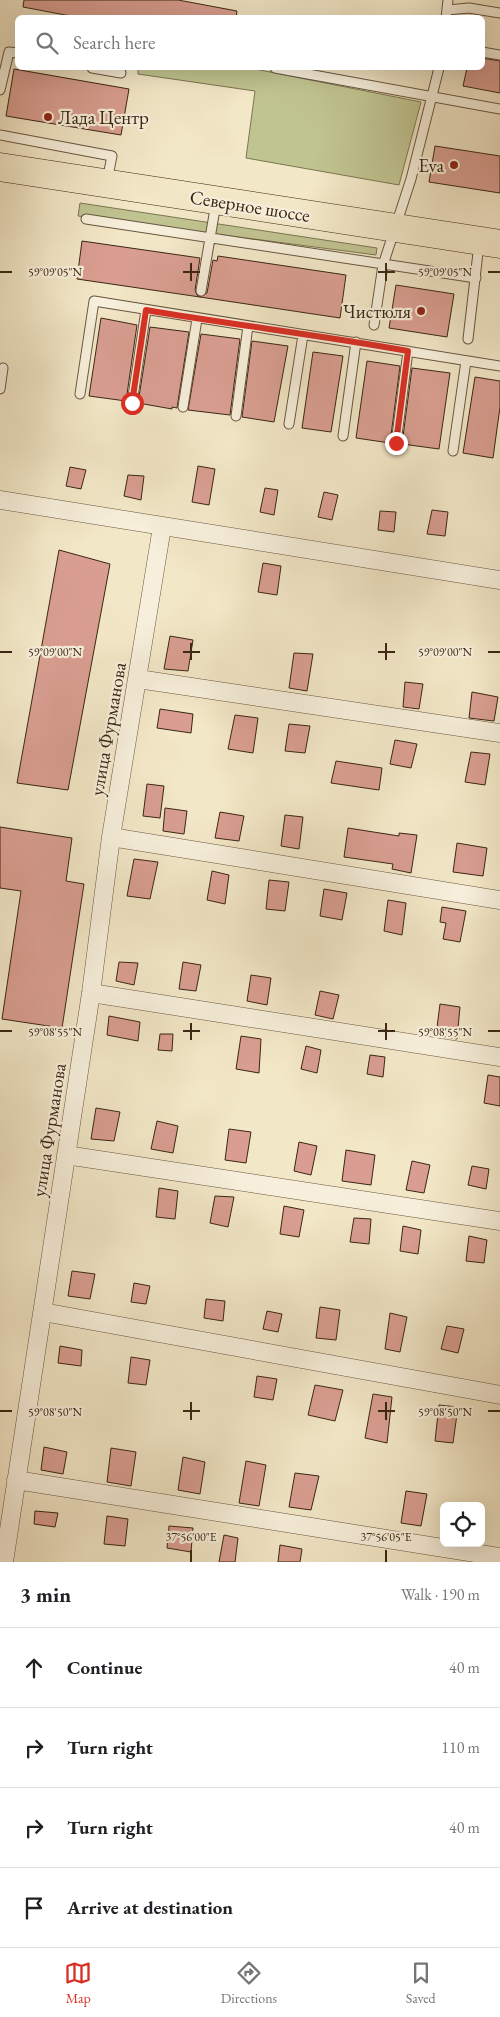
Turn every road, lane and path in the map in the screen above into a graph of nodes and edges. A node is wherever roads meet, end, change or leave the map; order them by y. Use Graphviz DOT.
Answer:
graph roads {
  1 [pos="448,0"];
  2 [pos="500,13"];
  3 [pos="446,14"];
  4 [pos="485,52"];
  5 [pos="15,53"];
  6 [pos="500,55"];
  7 [pos="104,70"];
  8 [pos="286,70"];
  9 [pos="440,70"];
  10 [pos="121,73"];
  11 [pos="0,90"];
  12 [pos="433,98"];
  13 [pos="500,109"];
  14 [pos="0,135"];
  15 [pos="0,167"];
  16 [pos="106,184"];
  17 [pos="216,201"];
  18 [pos="86,219"];
  19 [pos="394,228"];
  20 [pos="210,238"];
  21 [pos="490,243"];
  22 [pos="383,265"];
  23 [pos="476,278"];
  24 [pos="201,291"];
  25 [pos="146,310"];
  26 [pos="197,319"];
  27 [pos="374,325"];
  28 [pos="248,326"];
  29 [pos="303,335"];
  30 [pos="468,340"];
  31 [pos="356,342"];
  32 [pos="408,351"];
  33 [pos="466,361"];
  34 [pos="500,366"];
  35 [pos="3,368"];
  36 [pos="0,389"];
  37 [pos="80,394"];
  38 [pos="132,403"];
  39 [pos="183,407"];
  40 [pos="236,416"];
  41 [pos="289,424"];
  42 [pos="343,436"];
  43 [pos="396,443"];
  44 [pos="453,450"];
  45 [pos="0,500"];
  46 [pos="162,527"];
  47 [pos="500,580"];
  48 [pos="138,679"];
  49 [pos="500,733"];
  50 [pos="111,837"];
  51 [pos="500,900"];
  52 [pos="90,993"];
  53 [pos="500,1057"];
  54 [pos="66,1155"];
  55 [pos="500,1221"];
  56 [pos="43,1312"];
  57 [pos="500,1395"];
  58 [pos="16,1480"];
  59 [pos="500,1557"];
  60 [pos="4,1562"];
  1 -- 3 [label="lane"];
  2 -- 3 [label="lane"];
  4 -- 6 [label="lane"];
  5 -- 11 [label="lane"];
  7 -- 10 [label="lane"];
  8 -- 12 [label="lane"];
  9 -- 12 [label="lane"];
  12 -- 13 [label="lane"];
  12 -- 19 [label="lane"];
  14 -- 16 [label="lane"];
  15 -- 16 [label="main road, Северное шоссе"];
  16 -- 17 [label="main road, Северное шоссе"];
  17 -- 19 [label="main road, Северное шоссе"];
  17 -- 20 [label="lane"];
  18 -- 20 [label="lane"];
  19 -- 21 [label="main road, Северное шоссе"];
  19 -- 22 [label="lane"];
  20 -- 22 [label="lane"];
  20 -- 24 [label="lane"];
  21 -- 23 [label="lane"];
  22 -- 23 [label="lane"];
  22 -- 27 [label="lane"];
  23 -- 30 [label="lane"];
  25 -- 26 [label="lane"];
  25 -- 37 [label="lane"];
  25 -- 38 [label="lane"];
  26 -- 28 [label="lane"];
  26 -- 39 [label="lane"];
  28 -- 29 [label="lane"];
  28 -- 40 [label="lane"];
  29 -- 31 [label="lane"];
  29 -- 41 [label="lane"];
  31 -- 32 [label="lane"];
  31 -- 42 [label="lane"];
  32 -- 33 [label="lane"];
  32 -- 43 [label="lane"];
  33 -- 34 [label="lane"];
  33 -- 44 [label="lane"];
  35 -- 36 [label="lane"];
  45 -- 46 [label="street"];
  46 -- 47 [label="street"];
  46 -- 48 [label="street, улица Фурманова"];
  48 -- 49 [label="street"];
  48 -- 50 [label="street, улица Фурманова"];
  50 -- 51 [label="street"];
  50 -- 52 [label="street, улица Фурманова"];
  52 -- 53 [label="street"];
  52 -- 54 [label="street, улица Фурманова"];
  54 -- 55 [label="street"];
  54 -- 56 [label="street, улица Фурманова"];
  56 -- 57 [label="street"];
  56 -- 58 [label="street, улица Фурманова"];
  58 -- 59 [label="street"];
  58 -- 60 [label="street, улица Фурманова"];
}
